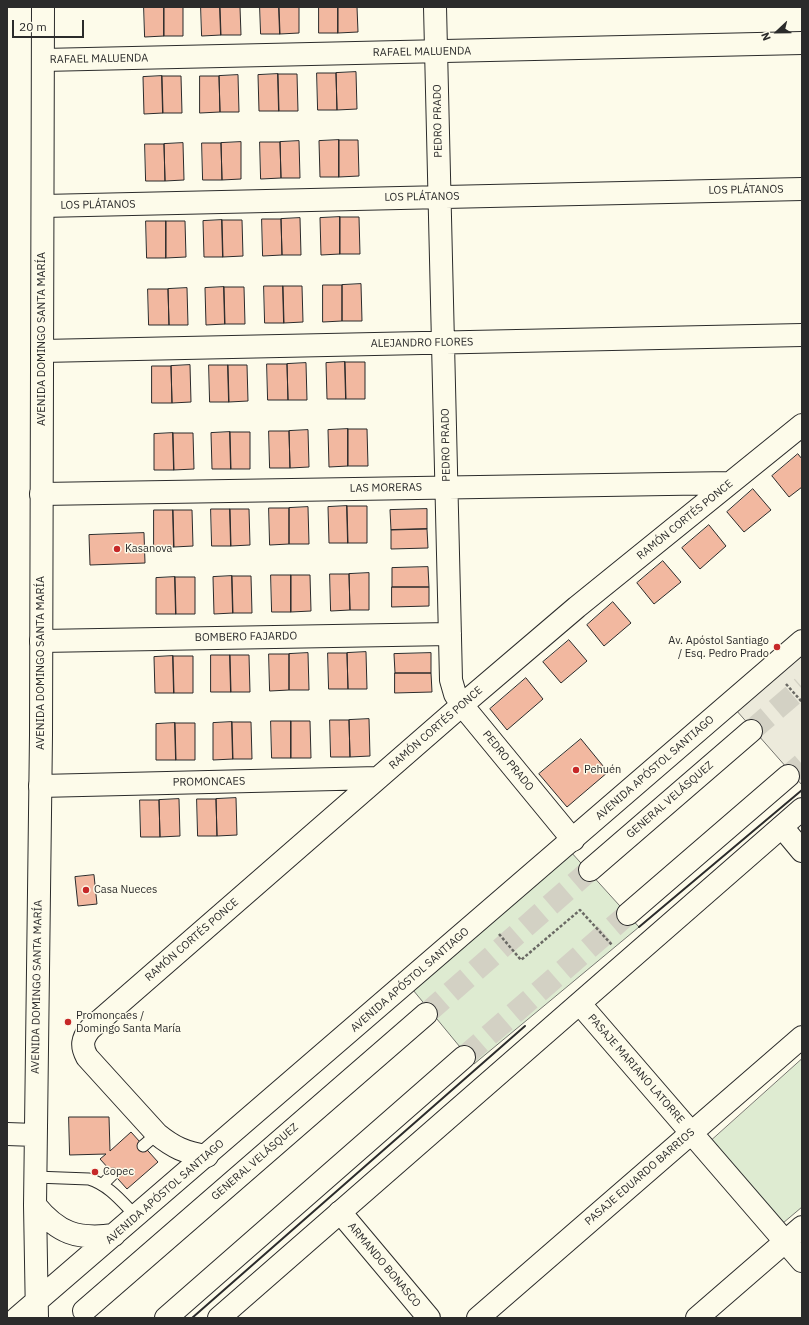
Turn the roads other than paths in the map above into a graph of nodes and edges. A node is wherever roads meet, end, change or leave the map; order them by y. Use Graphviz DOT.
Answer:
graph roads {
  1 [pos="43,7"];
  2 [pos="435,7"];
  3 [pos="802,43"];
  4 [pos="436,51"];
  5 [pos="43,60"];
  6 [pos="802,189"];
  7 [pos="440,197"];
  8 [pos="42,206"];
  9 [pos="802,335"];
  10 [pos="443,342"];
  11 [pos="42,351"];
  12 [pos="802,425"];
  13 [pos="730,483"];
  14 [pos="447,487"];
  15 [pos="41,494"];
  16 [pos="450,634"];
  17 [pos="41,641"];
  18 [pos="802,641"];
  19 [pos="462,705"];
  20 [pos="751,730"];
  21 [pos="788,776"];
  22 [pos="378,778"];
  23 [pos="40,786"];
  24 [pos="802,809"];
  25 [pos="782,827"];
  26 [pos="573,840"];
  27 [pos="802,851"];
  28 [pos="590,870"];
  29 [pos="628,914"];
  30 [pos="580,1004"];
  31 [pos="426,1014"];
  32 [pos="802,1037"];
  33 [pos="464,1057"];
  34 [pos="691,1133"];
  35 [pos="7,1134"];
  36 [pos="35,1135"];
  37 [pos="207,1156"];
  38 [pos="113,1174"];
  39 [pos="35,1177"];
  40 [pos="103,1184"];
  41 [pos="35,1205"];
  42 [pos="340,1212"];
  43 [pos="136,1216"];
  44 [pos="802,1228"];
  45 [pos="114,1235"];
  46 [pos="785,1242"];
  47 [pos="802,1261"];
  48 [pos="37,1310"];
  49 [pos="84,1311"];
  50 [pos="17,1318"];
  51 [pos="166,1318"];
  52 [pos="218,1318"];
  53 [pos="429,1318"];
  54 [pos="478,1318"];
  55 [pos="697,1318"];
  1 -- 5 [label="main road, AVENIDA DOMINGO SANTA MARÍA"];
  2 -- 4 [label="main road, PEDRO PRADO"];
  3 -- 4 [label="main road, RAFAEL MALUENDA"];
  4 -- 5 [label="main road, RAFAEL MALUENDA"];
  4 -- 7 [label="main road, PEDRO PRADO"];
  5 -- 8 [label="main road, AVENIDA DOMINGO SANTA MARÍA"];
  6 -- 7 [label="main road, LOS PLÁTANOS"];
  7 -- 8 [label="main road, LOS PLÁTANOS"];
  7 -- 10 [label="main road, PEDRO PRADO"];
  8 -- 11 [label="main road, AVENIDA DOMINGO SANTA MARÍA"];
  9 -- 10 [label="main road, ALEJANDRO FLORES"];
  10 -- 11 [label="main road, ALEJANDRO FLORES"];
  10 -- 14 [label="main road, PEDRO PRADO"];
  11 -- 15 [label="main road, AVENIDA DOMINGO SANTA MARÍA"];
  12 -- 13 [label="main road, RAMÓN CORTÉS PONCE"];
  13 -- 14 [label="main road, LAS MORERAS"];
  13 -- 19 [label="main road, RAMÓN CORTÉS PONCE"];
  14 -- 15 [label="main road, LAS MORERAS"];
  14 -- 16 [label="main road, PEDRO PRADO"];
  15 -- 17 [label="main road, AVENIDA DOMINGO SANTA MARÍA"];
  16 -- 17 [label="main road, BOMBERO FAJARDO"];
  16 -- 19 [label="main road, PEDRO PRADO"];
  17 -- 23 [label="main road, AVENIDA DOMINGO SANTA MARÍA"];
  18 -- 26 [label="main road, AVENIDA APÓSTOL SANTIAGO"];
  19 -- 22 [label="main road, RAMÓN CORTÉS PONCE"];
  19 -- 26 [label="main road, PEDRO PRADO"];
  20 -- 28 [label="main road, GENERAL VELÁSQUEZ"];
  21 -- 29 [label="main road"];
  22 -- 23 [label="main road, PROMONCAES"];
  22 -- 37 [label="main road, RAMÓN CORTÉS PONCE"];
  23 -- 36 [label="main road, AVENIDA DOMINGO SANTA MARÍA"];
  24 -- 25 [label="main road"];
  25 -- 27 [label="main road"];
  25 -- 30 [label="main road"];
  26 -- 37 [label="main road, AVENIDA APÓSTOL SANTIAGO"];
  30 -- 34 [label="main road, PASAJE MARIANO LATORRE"];
  30 -- 42 [label="main road"];
  31 -- 49 [label="main road, GENERAL VELÁSQUEZ"];
  32 -- 34 [label="main road, PASAJE EDUARDO BARRIOS"];
  33 -- 51 [label="main road"];
  34 -- 46 [label="main road, PASAJE MARIANO LATORRE"];
  34 -- 54 [label="main road, PASAJE EDUARDO BARRIOS"];
  35 -- 36 [label="main road"];
  36 -- 39 [label="main road, AVENIDA DOMINGO SANTA MARÍA"];
  37 -- 43 [label="main road, AVENIDA APÓSTOL SANTIAGO"];
  38 -- 40 [label="lane"];
  39 -- 40 [label="lane"];
  39 -- 41 [label="main road, AVENIDA DOMINGO SANTA MARÍA"];
  40 -- 43 [label="lane"];
  41 -- 45 [label="main road"];
  41 -- 48 [label="main road, AVENIDA DOMINGO SANTA MARÍA"];
  42 -- 52 [label="main road"];
  42 -- 53 [label="main road, ARMANDO BONASCO"];
  43 -- 45 [label="main road, AVENIDA APÓSTOL SANTIAGO"];
  44 -- 46 [label="main road"];
  45 -- 48 [label="main road, AVENIDA APÓSTOL SANTIAGO"];
  46 -- 47 [label="main road, PASAJE MARIANO LATORRE"];
  46 -- 55 [label="main road"];
  48 -- 50 [label="main road, AVENIDA APÓSTOL SANTIAGO"];
}
